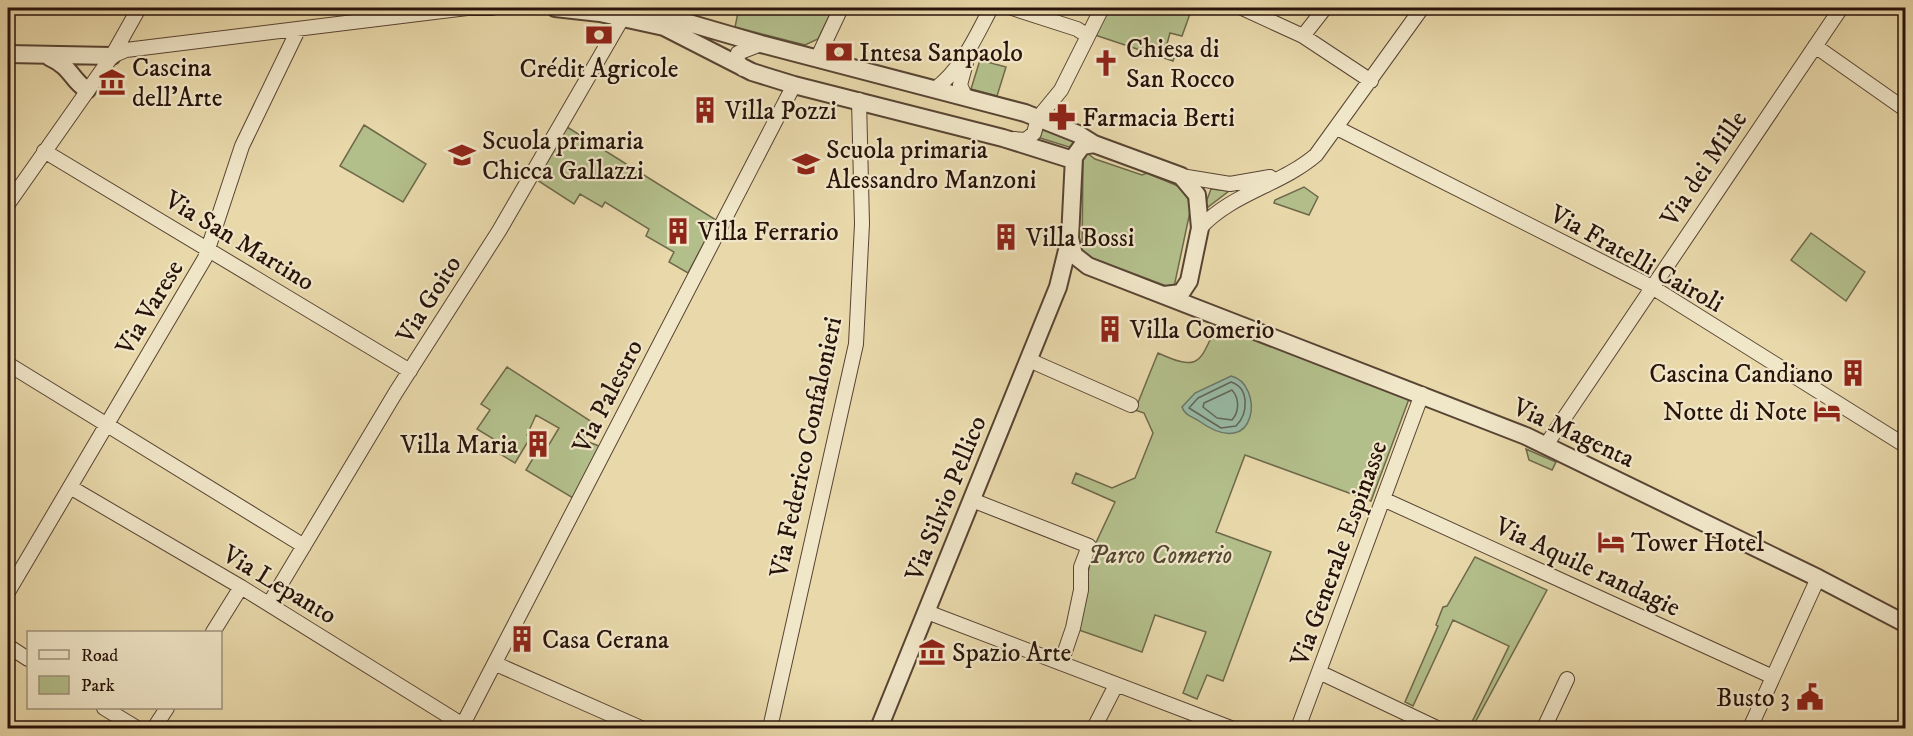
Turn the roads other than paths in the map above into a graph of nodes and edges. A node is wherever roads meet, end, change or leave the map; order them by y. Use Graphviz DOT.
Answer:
graph roads {
  1 [pos="137,8"];
  2 [pos="492,8"];
  3 [pos="555,8"];
  4 [pos="637,8"];
  5 [pos="841,8"];
  6 [pos="991,8"];
  7 [pos="1012,8"];
  8 [pos="1102,8"];
  9 [pos="1242,8"];
  10 [pos="1325,8"];
  11 [pos="1422,8"];
  12 [pos="1841,8"];
  13 [pos="595,10"];
  14 [pos="623,17"];
  15 [pos="298,30"];
  16 [pos="1089,36"];
  17 [pos="1303,36"];
  18 [pos="760,44"];
  19 [pos="1815,46"];
  20 [pos="970,48"];
  21 [pos="8,54"];
  22 [pos="112,56"];
  23 [pos="48,57"];
  24 [pos="817,59"];
  25 [pos="743,69"];
  26 [pos="1371,81"];
  27 [pos="794,85"];
  28 [pos="935,89"];
  29 [pos="87,90"];
  30 [pos="965,96"];
  31 [pos="860,100"];
  32 [pos="1905,110"];
  33 [pos="1038,118"];
  34 [pos="1337,128"];
  35 [pos="1003,138"];
  36 [pos="1094,144"];
  37 [pos="44,152"];
  38 [pos="1073,160"];
  39 [pos="1284,174"];
  40 [pos="1181,176"];
  41 [pos="8,204"];
  42 [pos="1200,228"];
  43 [pos="1070,238"];
  44 [pos="209,250"];
  45 [pos="1088,266"];
  46 [pos="1189,281"];
  47 [pos="1058,287"];
  48 [pos="1652,287"];
  49 [pos="1163,295"];
  50 [pos="1209,313"];
  51 [pos="1029,360"];
  52 [pos="8,364"];
  53 [pos="410,371"];
  54 [pos="1422,394"];
  55 [pos="1131,405"];
  56 [pos="107,425"];
  57 [pos="1546,445"];
  58 [pos="1905,446"];
  59 [pos="70,487"];
  60 [pos="1383,499"];
  61 [pos="972,500"];
  62 [pos="304,546"];
  63 [pos="1818,578"];
  64 [pos="241,587"];
  65 [pos="8,592"];
  66 [pos="269,604"];
  67 [pos="927,612"];
  68 [pos="1905,624"];
  69 [pos="214,631"];
  70 [pos="8,646"];
  71 [pos="27,658"];
  72 [pos="1061,663"];
  73 [pos="496,664"];
  74 [pos="1319,672"];
  75 [pos="1773,677"];
  76 [pos="1567,680"];
  77 [pos="1116,685"];
  78 [pos="106,709"];
  79 [pos="166,709"];
  80 [pos="462,727"];
  81 [pos="137,729"];
  82 [pos="154,729"];
  83 [pos="641,729"];
  84 [pos="770,729"];
  85 [pos="879,729"];
  86 [pos="1094,729"];
  87 [pos="1231,729"];
  88 [pos="1298,729"];
  89 [pos="1437,729"];
  90 [pos="1544,729"];
  91 [pos="1750,729"];
  1 -- 22 [label="street"];
  2 -- 15 [label="street"];
  3 -- 13 [label="street"];
  4 -- 18 [label="street"];
  5 -- 24 [label="street"];
  6 -- 20 [label="street"];
  7 -- 16 [label="street"];
  8 -- 16 [label="street"];
  9 -- 17 [label="street"];
  10 -- 17 [label="street"];
  11 -- 26 [label="street"];
  12 -- 19 [label="street, Via dei Mille"];
  13 -- 14 [label="street"];
  14 -- 25 [label="street"];
  14 -- 53 [label="street, Via Goito"];
  15 -- 22 [label="street"];
  15 -- 44 [label="street, Via Varese"];
  16 -- 33 [label="street"];
  17 -- 26 [label="street"];
  18 -- 24 [label="street"];
  18 -- 25 [label="street"];
  19 -- 32 [label="street"];
  19 -- 48 [label="street, Via dei Mille"];
  20 -- 28 [label="street"];
  20 -- 30 [label="street"];
  21 -- 23 [label="street"];
  22 -- 23 [label="street"];
  22 -- 29 [label="street"];
  23 -- 29 [label="street"];
  24 -- 28 [label="street"];
  25 -- 27 [label="street"];
  26 -- 34 [label="street"];
  27 -- 31 [label="street"];
  27 -- 73 [label="street, Via Palestro"];
  28 -- 30 [label="street"];
  29 -- 37 [label="street"];
  30 -- 33 [label="street"];
  31 -- 35 [label="street"];
  31 -- 84 [label="street, Via Federico Confalonieri"];
  33 -- 35 [label="street"];
  33 -- 36 [label="street"];
  34 -- 39 [label="street"];
  34 -- 48 [label="street, Via Fratelli Cairoli"];
  35 -- 38 [label="street"];
  36 -- 38 [label="street"];
  36 -- 40 [label="street"];
  37 -- 41 [label="street"];
  37 -- 44 [label="street, Via San Martino"];
  38 -- 43 [label="street, Via Silvio Pellico"];
  39 -- 40 [label="street"];
  39 -- 42 [label="street"];
  40 -- 42 [label="street"];
  42 -- 46 [label="street"];
  43 -- 45 [label="street"];
  43 -- 47 [label="street, Via Silvio Pellico"];
  44 -- 53 [label="street, Via San Martino"];
  44 -- 56 [label="street, Via Varese"];
  45 -- 47 [label="street, Via Silvio Pellico"];
  45 -- 49 [label="street, Via Magenta"];
  46 -- 49 [label="street"];
  46 -- 50 [label="street"];
  47 -- 51 [label="street, Via Silvio Pellico"];
  48 -- 57 [label="street, Via dei Mille"];
  48 -- 58 [label="street, Via Fratelli Cairoli"];
  49 -- 50 [label="street, Via Magenta"];
  50 -- 54 [label="street, Via Magenta"];
  51 -- 55 [label="street"];
  51 -- 61 [label="street, Via Silvio Pellico"];
  52 -- 56 [label="street"];
  53 -- 62 [label="street, Via Goito"];
  54 -- 57 [label="street, Via Magenta"];
  54 -- 60 [label="street, Via Generale Espinasse"];
  56 -- 59 [label="street, Via Varese"];
  56 -- 62 [label="street"];
  57 -- 63 [label="street, Via Magenta"];
  59 -- 64 [label="street, Via Lepanto"];
  59 -- 65 [label="street, Via Varese"];
  60 -- 74 [label="street, Via Generale Espinasse"];
  60 -- 75 [label="street, Via Aquile randagie"];
  61 -- 67 [label="street, Via Silvio Pellico"];
  61 -- 72 [label="street"];
  62 -- 66 [label="street, Via Goito"];
  63 -- 68 [label="street, Via Magenta"];
  63 -- 75 [label="street"];
  64 -- 66 [label="street, Via Lepanto"];
  64 -- 69 [label="street"];
  66 -- 80 [label="street, Via Lepanto"];
  67 -- 72 [label="street"];
  67 -- 85 [label="street, Via Silvio Pellico"];
  70 -- 71 [label="street"];
  72 -- 77 [label="street"];
  73 -- 80 [label="street, Via Palestro"];
  73 -- 83 [label="street"];
  74 -- 88 [label="street, Via Generale Espinasse"];
  74 -- 89 [label="street"];
  75 -- 91 [label="street"];
  76 -- 90 [label="street"];
  77 -- 86 [label="street"];
  77 -- 87 [label="street"];
  78 -- 81 [label="street"];
  79 -- 82 [label="street"];
}
